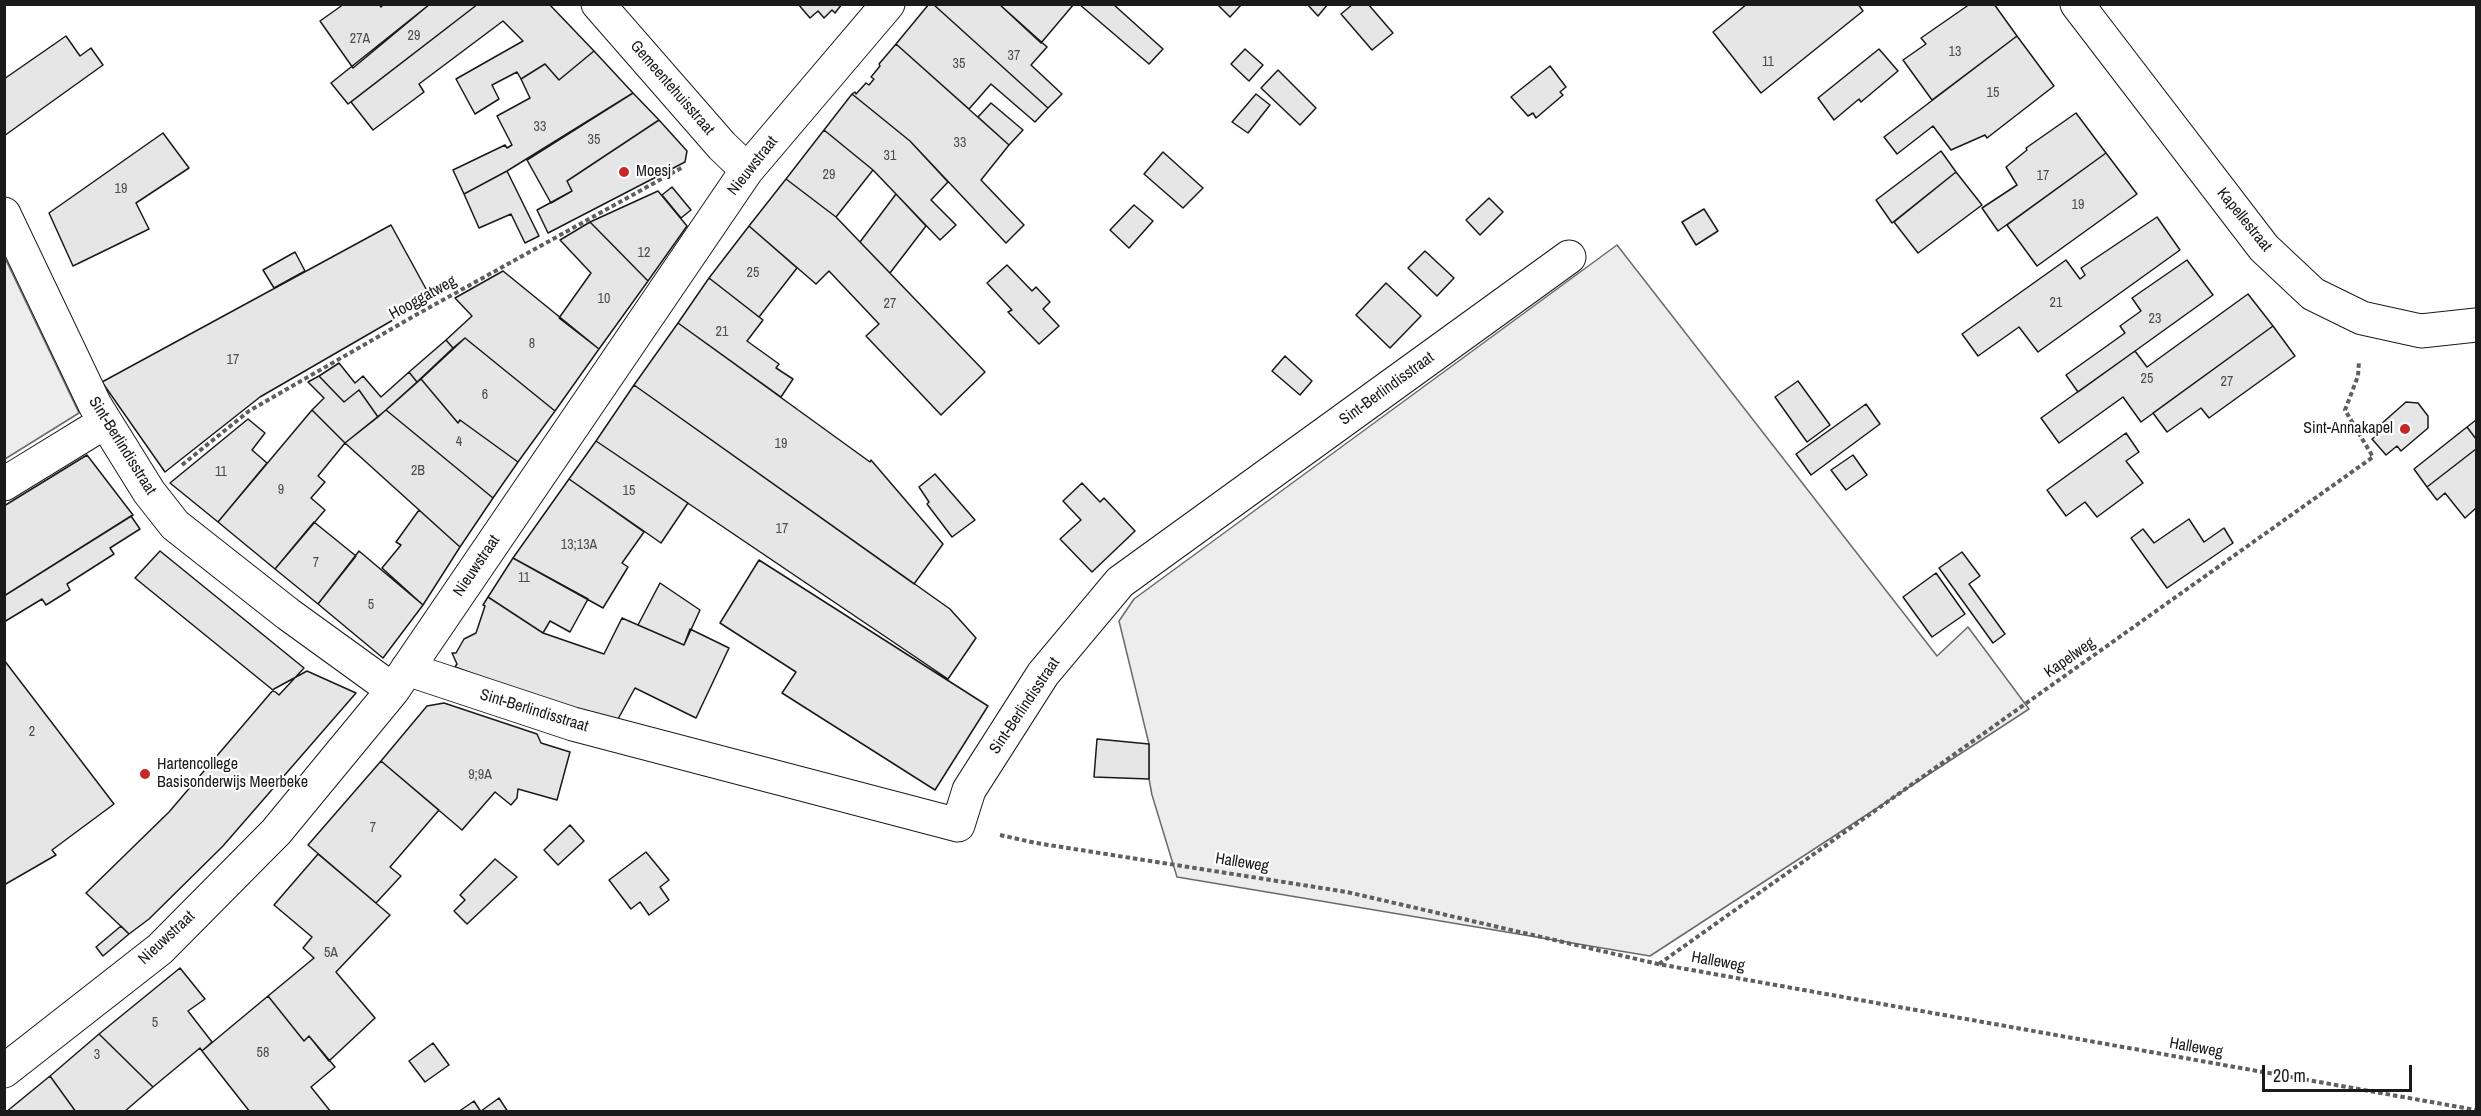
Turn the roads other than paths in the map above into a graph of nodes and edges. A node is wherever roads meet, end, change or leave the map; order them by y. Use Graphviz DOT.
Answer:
graph roads {
  1 [pos="598,4"];
  2 [pos="888,4"];
  3 [pos="2077,4"];
  4 [pos="747,170"];
  5 [pos="4,214"];
  6 [pos="1569,257"];
  7 [pos="2476,325"];
  8 [pos="105,422"];
  9 [pos="4,484"];
  10 [pos="400,680"];
  11 [pos="4,1071"];
  1 -- 4 [label="street, Gemeentehuisstraat"];
  2 -- 4 [label="street, Nieuwstraat"];
  3 -- 7 [label="street, Kapellestraat"];
  4 -- 10 [label="street, Nieuwstraat"];
  5 -- 8 [label="street, Sint-Berlindisstraat"];
  6 -- 10 [label="street, Sint-Berlindisstraat"];
  8 -- 9 [label="street"];
  8 -- 10 [label="street, Sint-Berlindisstraat"];
  10 -- 11 [label="street, Nieuwstraat"];
}
